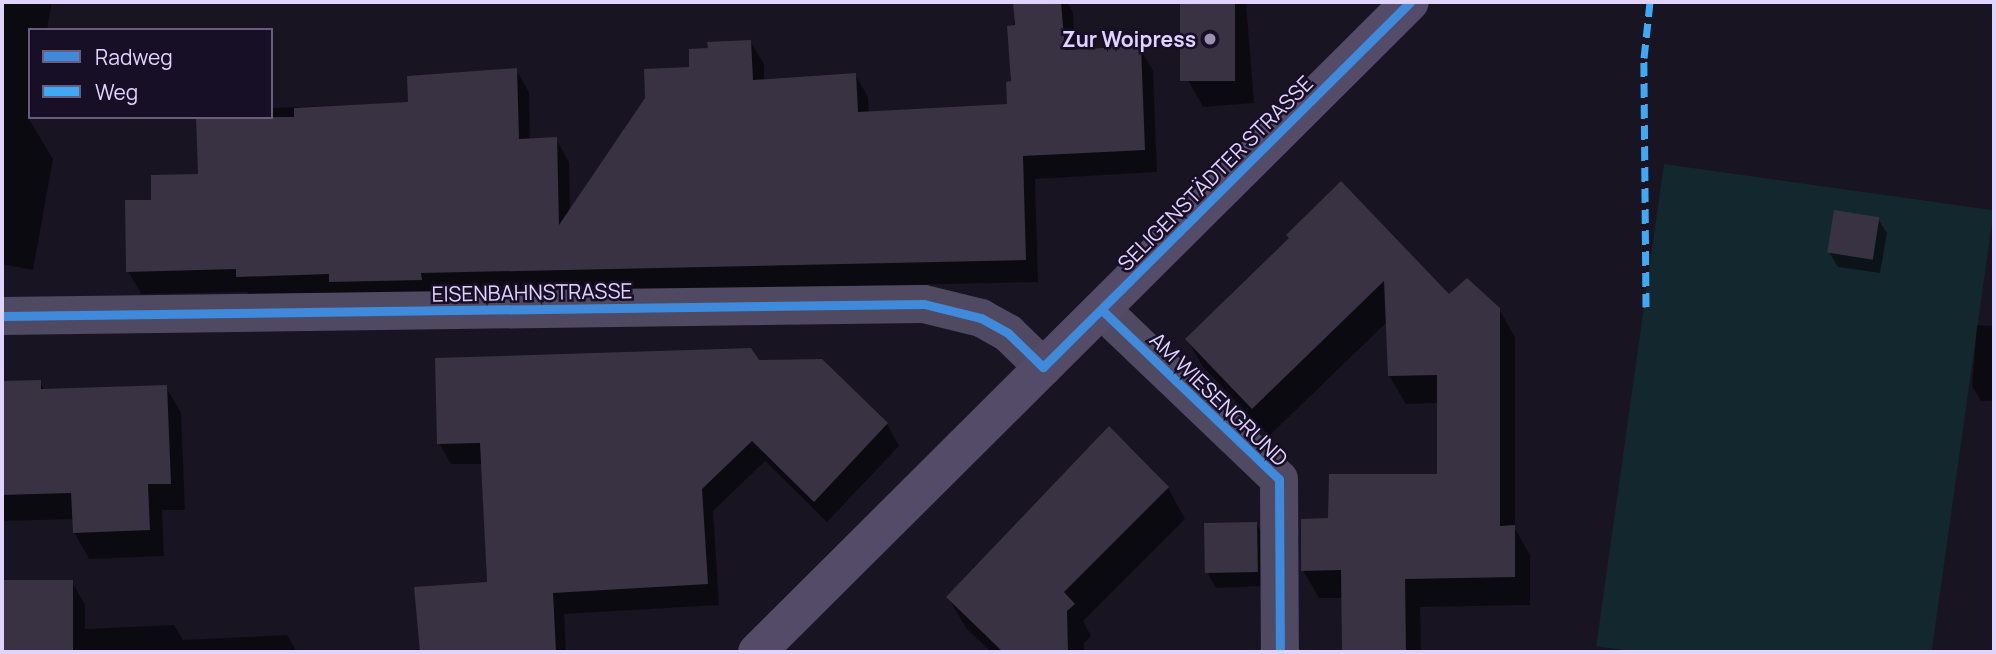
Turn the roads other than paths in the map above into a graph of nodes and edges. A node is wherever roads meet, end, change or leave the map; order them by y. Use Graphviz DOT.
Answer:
graph roads {
  1 [pos="1410,2"];
  2 [pos="1103,311"];
  3 [pos="2,316"];
  4 [pos="1043,367"];
  5 [pos="757,652"];
  6 [pos="1280,652"];
  1 -- 2 [label="main road, SELIGENSTÄDTER STRASSE"];
  2 -- 4 [label="main road, SELIGENSTÄDTER STRASSE"];
  2 -- 6 [label="street, AM WIESENGRUND"];
  3 -- 4 [label="street, EISENBAHNSTRASSE"];
  4 -- 5 [label="main road, SELIGENSTÄDTER STRASSE"];
}
